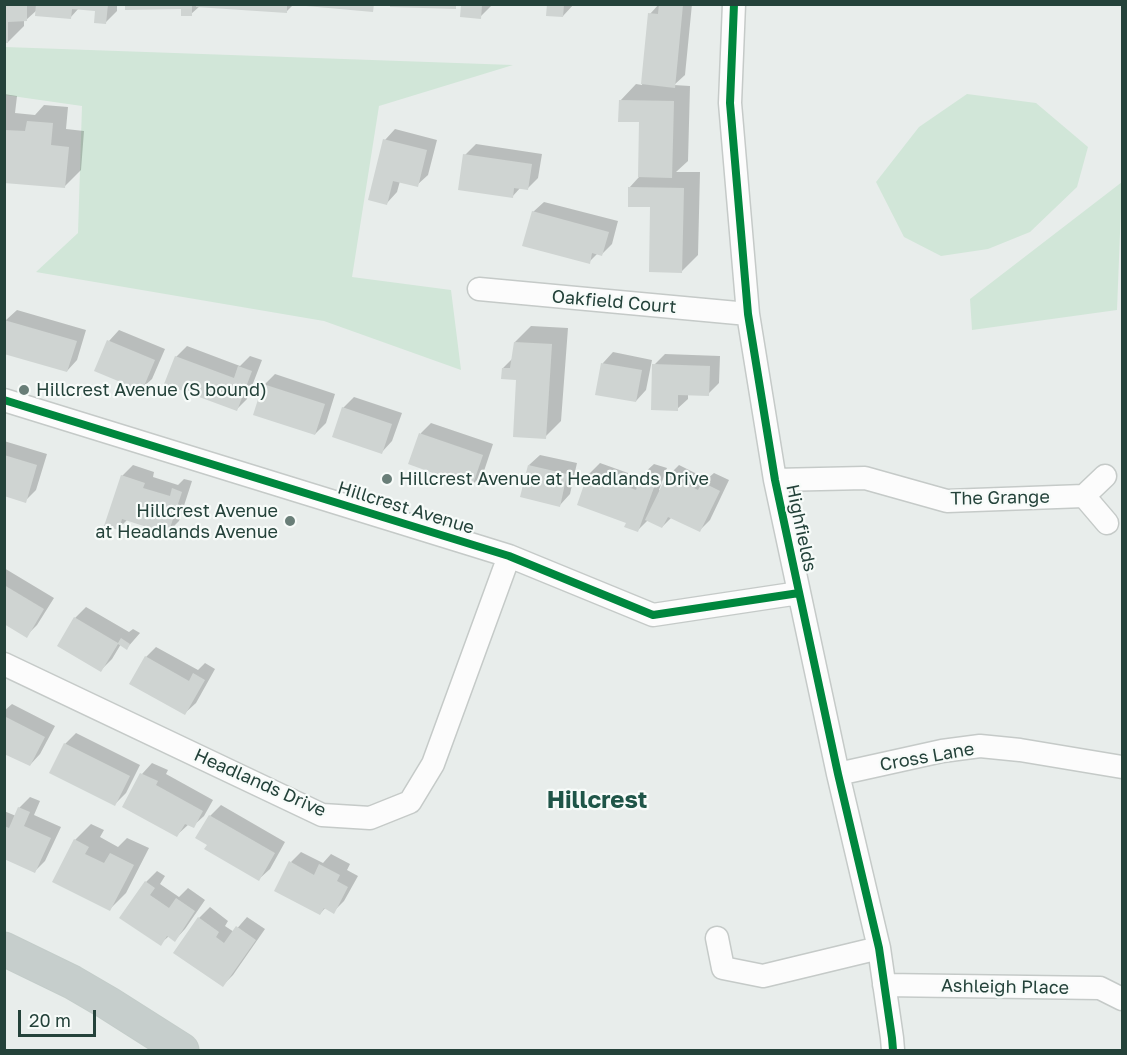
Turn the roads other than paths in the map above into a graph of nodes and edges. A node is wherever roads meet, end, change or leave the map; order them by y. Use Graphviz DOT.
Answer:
graph roads {
  1 [pos="734,4"];
  2 [pos="479,289"];
  3 [pos="748,314"];
  4 [pos="4,400"];
  5 [pos="1105,476"];
  6 [pos="776,480"];
  7 [pos="1084,496"];
  8 [pos="1107,523"];
  9 [pos="509,556"];
  10 [pos="799,593"];
  11 [pos="4,663"];
  12 [pos="1122,767"];
  13 [pos="838,774"];
  14 [pos="717,938"];
  15 [pos="879,948"];
  16 [pos="4,949"];
  17 [pos="884,985"];
  18 [pos="1122,999"];
  19 [pos="182,1050"];
  20 [pos="892,1050"];
  1 -- 3 [label="street, Highfields"];
  2 -- 3 [label="street, Oakfield Court"];
  3 -- 6 [label="street, Highfields"];
  4 -- 9 [label="street, Hillcrest Avenue"];
  5 -- 7 [label="street"];
  6 -- 7 [label="street, The Grange"];
  6 -- 10 [label="street, Highfields"];
  7 -- 8 [label="street"];
  9 -- 10 [label="street, Hillcrest Avenue"];
  9 -- 11 [label="street, Headlands Drive"];
  10 -- 13 [label="street, Highfields"];
  12 -- 13 [label="street, Cross Lane"];
  13 -- 15 [label="street, Highfields"];
  14 -- 15 [label="street"];
  15 -- 17 [label="street, Highfields"];
  16 -- 19 [label="highway"];
  17 -- 18 [label="street, Ashleigh Place"];
  17 -- 20 [label="street, Highfields"];
}
